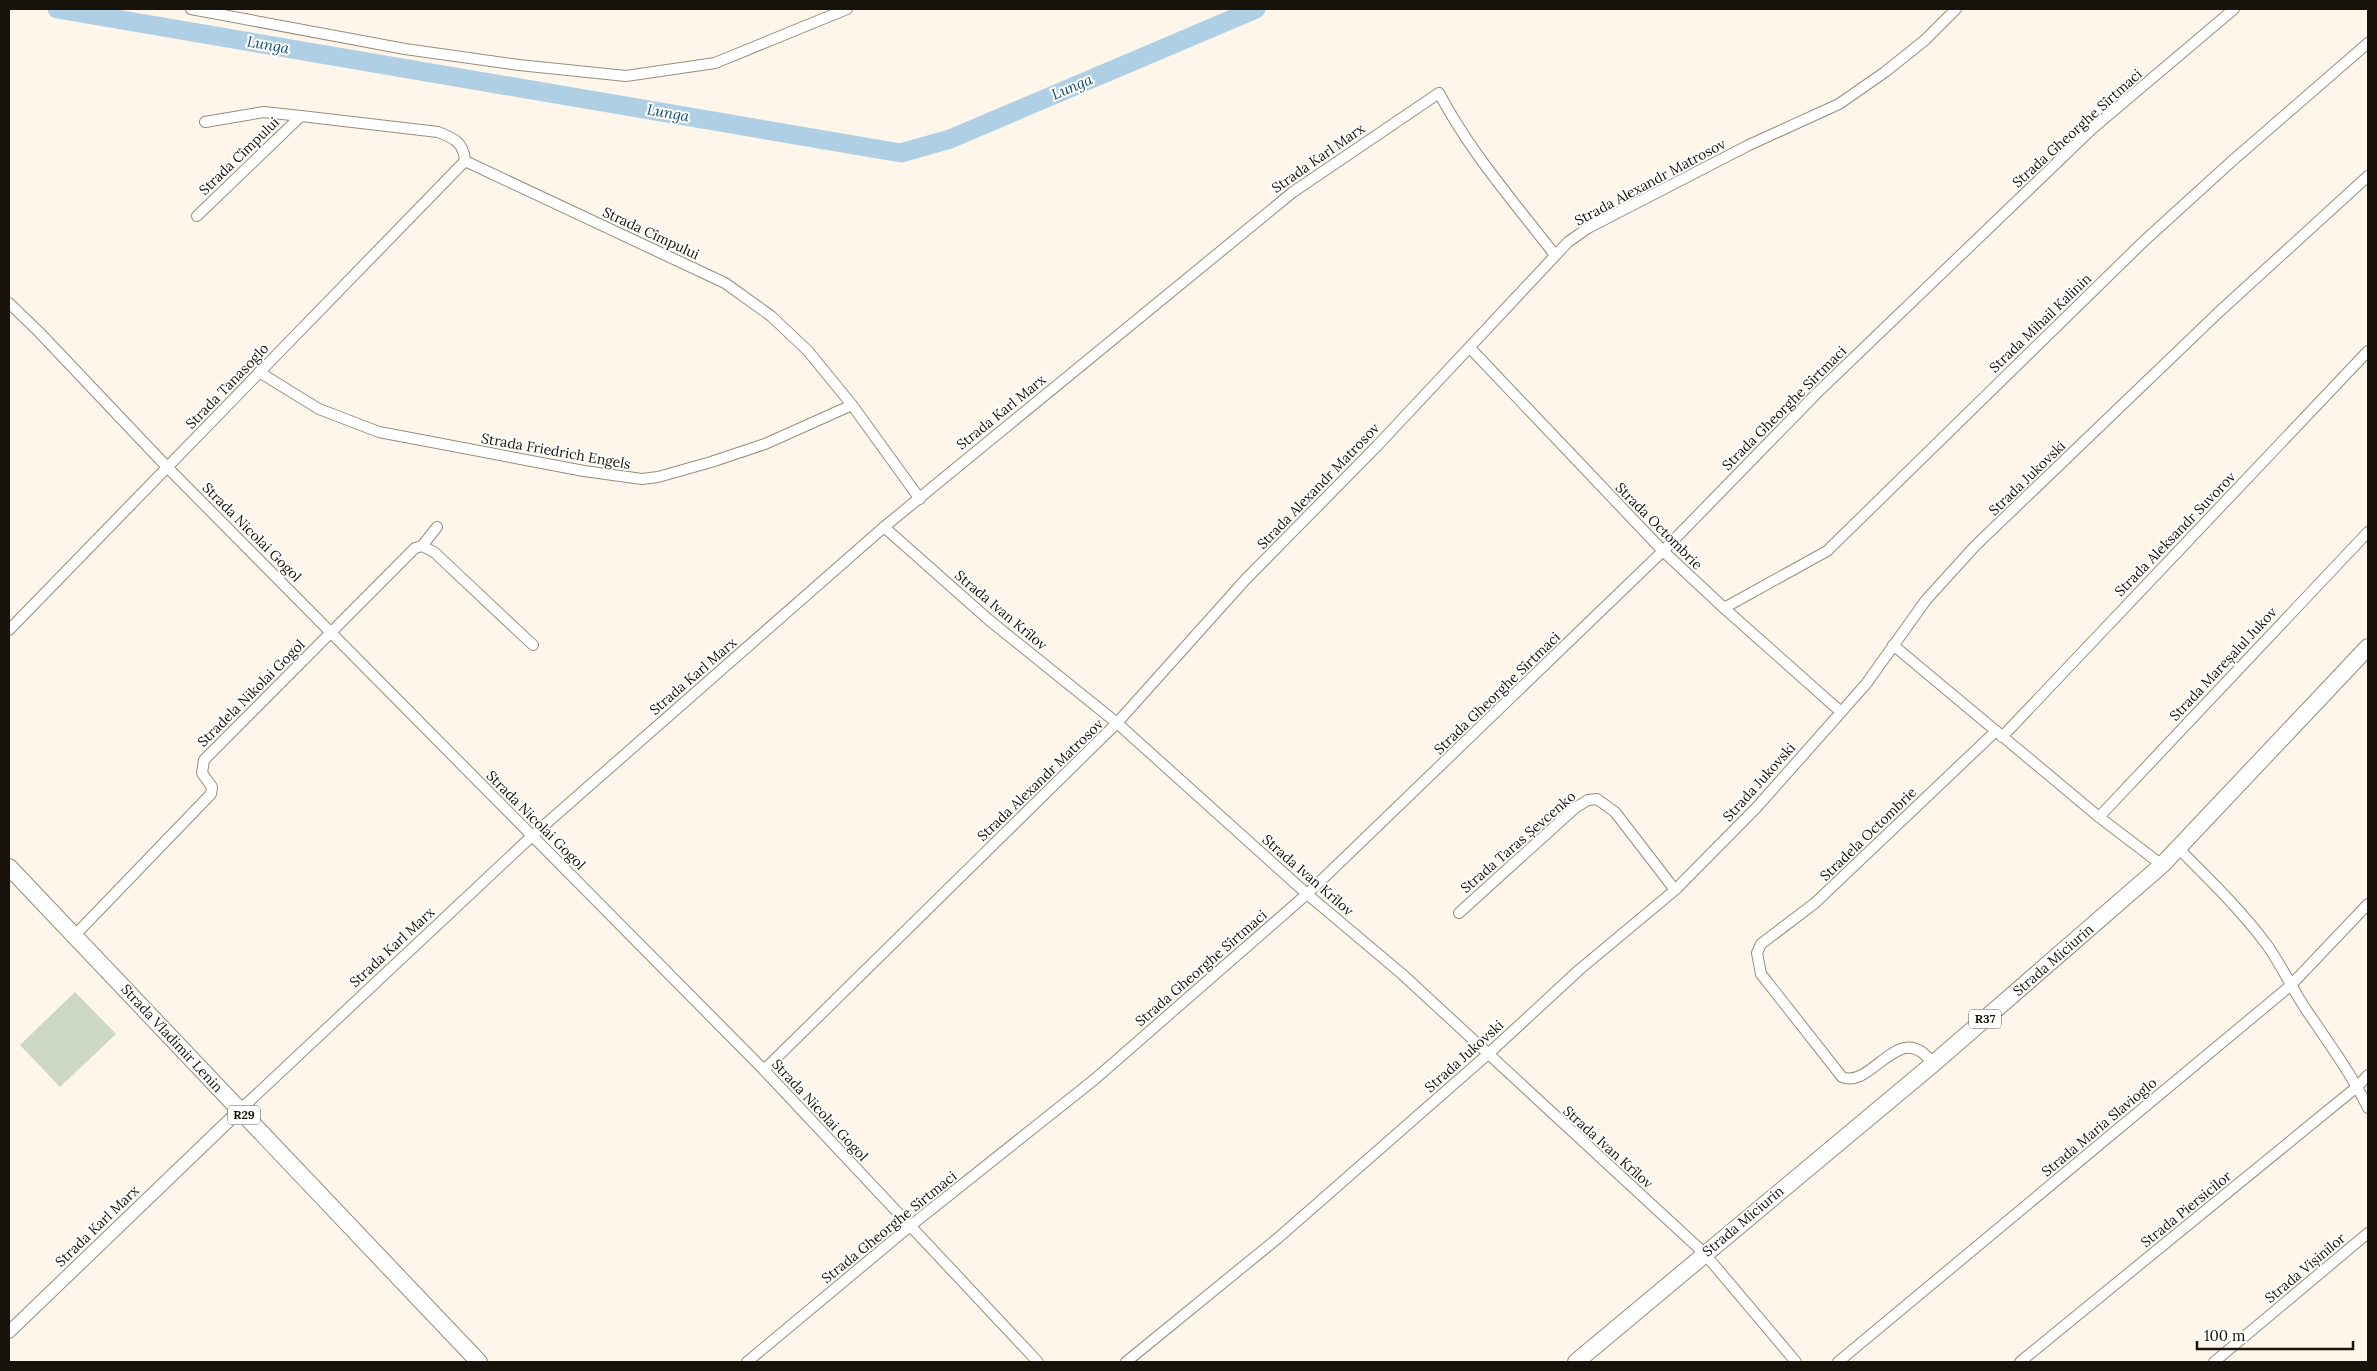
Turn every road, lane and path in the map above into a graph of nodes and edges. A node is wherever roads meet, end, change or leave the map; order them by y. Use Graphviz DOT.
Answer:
graph roads {
  1 [pos="191,9"];
  2 [pos="847,9"];
  3 [pos="1956,9"];
  4 [pos="2234,9"];
  5 [pos="2368,43"];
  6 [pos="301,116"];
  7 [pos="204,122"];
  8 [pos="465,161"];
  9 [pos="2368,176"];
  10 [pos="197,216"];
  11 [pos="1555,255"];
  12 [pos="9,303"];
  13 [pos="1470,348"];
  14 [pos="2368,351"];
  15 [pos="259,372"];
  16 [pos="852,405"];
  17 [pos="168,468"];
  18 [pos="920,499"];
  19 [pos="884,527"];
  20 [pos="436,528"];
  21 [pos="2368,532"];
  22 [pos="422,546"];
  23 [pos="1663,551"];
  24 [pos="1724,608"];
  25 [pos="9,630"];
  26 [pos="332,632"];
  27 [pos="533,645"];
  28 [pos="1893,645"];
  29 [pos="2368,647"];
  30 [pos="1841,712"];
  31 [pos="1117,724"];
  32 [pos="1999,734"];
  33 [pos="2099,817"];
  34 [pos="532,836"];
  35 [pos="2179,849"];
  36 [pos="2162,865"];
  37 [pos="9,868"];
  38 [pos="1675,890"];
  39 [pos="1306,894"];
  40 [pos="2368,904"];
  41 [pos="1459,913"];
  42 [pos="75,936"];
  43 [pos="2290,986"];
  44 [pos="1487,1055"];
  45 [pos="1933,1064"];
  46 [pos="764,1070"];
  47 [pos="2368,1075"];
  48 [pos="2358,1086"];
  49 [pos="2368,1108"];
  50 [pos="240,1110"];
  51 [pos="909,1226"];
  52 [pos="2368,1233"];
  53 [pos="1704,1253"];
  54 [pos="9,1332"];
  55 [pos="479,1362"];
  56 [pos="747,1362"];
  57 [pos="1038,1362"];
  58 [pos="1126,1362"];
  59 [pos="1576,1362"];
  60 [pos="1796,1362"];
  61 [pos="1838,1362"];
  62 [pos="2020,1362"];
  63 [pos="2214,1362"];
  1 -- 2 [label="street"];
  3 -- 11 [label="street, Strada Alexandr Matrosov"];
  4 -- 23 [label="street, Strada Gheorghe Sîrtmaci"];
  5 -- 24 [label="street, Strada Mihail Kalinin"];
  6 -- 7 [label="street, Strada Cîmpului"];
  6 -- 8 [label="street, Strada Cîmpului"];
  6 -- 10 [label="street, Strada Cîmpului"];
  8 -- 15 [label="street, Strada Tanasoglo"];
  8 -- 16 [label="street, Strada Cîmpului"];
  9 -- 28 [label="street, Strada Jukovski"];
  11 -- 13 [label="street, Strada Alexandr Matrosov"];
  11 -- 18 [label="street, Strada Karl Marx"];
  12 -- 17 [label="street, Strada Nicolai Gogol"];
  13 -- 23 [label="street, Strada Octombrie"];
  13 -- 31 [label="street, Strada Alexandr Matrosov"];
  14 -- 32 [label="street, Strada Aleksandr Suvorov"];
  15 -- 16 [label="street, Strada Friedrich Engels"];
  15 -- 17 [label="street, Strada Tanasoglo"];
  16 -- 18 [label="street, Strada Cîmpului"];
  17 -- 25 [label="street, Strada Tanasoglo"];
  17 -- 26 [label="street, Strada Nicolai Gogol"];
  18 -- 19 [label="street, Strada Karl Marx"];
  19 -- 31 [label="street, Strada Ivan Krîlov"];
  19 -- 34 [label="street, Strada Karl Marx"];
  20 -- 22 [label="street, Stradela Nikolai Gogol"];
  21 -- 33 [label="street, Strada Mareșalul Jukov"];
  22 -- 26 [label="street, Stradela Nikolai Gogol"];
  22 -- 27 [label="street"];
  23 -- 24 [label="street, Strada Octombrie"];
  23 -- 39 [label="street, Strada Gheorghe Sîrtmaci"];
  24 -- 30 [label="street, Strada Octombrie"];
  26 -- 34 [label="street, Strada Nicolai Gogol"];
  26 -- 42 [label="street, Stradela Nikolai Gogol"];
  28 -- 30 [label="street, Strada Jukovski"];
  28 -- 32 [label="street"];
  29 -- 35 [label="main road, Strada Miciurin / R37"];
  30 -- 38 [label="street, Strada Jukovski"];
  31 -- 39 [label="street, Strada Ivan Krîlov"];
  31 -- 46 [label="street, Strada Alexandr Matrosov"];
  32 -- 33 [label="street"];
  32 -- 45 [label="street, Stradela Octombrie"];
  33 -- 36 [label="street"];
  34 -- 46 [label="street, Strada Nicolai Gogol"];
  34 -- 50 [label="street, Strada Karl Marx"];
  35 -- 36 [label="main road, Strada Miciurin / R37"];
  35 -- 43 [label="street"];
  36 -- 45 [label="main road, Strada Miciurin / R37"];
  37 -- 42 [label="main road, Strada Vladimir Lenin / R29"];
  38 -- 41 [label="street, Strada Taras Șevcenko"];
  38 -- 44 [label="street, Strada Jukovski"];
  39 -- 44 [label="street, Strada Ivan Krîlov"];
  39 -- 51 [label="street, Strada Gheorghe Sîrtmaci"];
  40 -- 43 [label="street, Strada Maria Slavioglo"];
  42 -- 50 [label="main road, Strada Vladimir Lenin / R29"];
  43 -- 48 [label="street"];
  43 -- 61 [label="street, Strada Maria Slavioglo"];
  44 -- 53 [label="street, Strada Ivan Krîlov"];
  44 -- 58 [label="street, Strada Jukovski"];
  45 -- 53 [label="main road, Strada Miciurin / R37"];
  46 -- 51 [label="street, Strada Nicolai Gogol"];
  47 -- 48 [label="street, Strada Piersicilor"];
  48 -- 49 [label="street"];
  48 -- 62 [label="street, Strada Piersicilor"];
  50 -- 54 [label="street, Strada Karl Marx"];
  50 -- 55 [label="main road, Strada Vladimir Lenin / R29"];
  51 -- 56 [label="street, Strada Gheorghe Sîrtmaci"];
  51 -- 57 [label="street, Strada Nicolai Gogol"];
  52 -- 63 [label="street, Strada Vișinilor"];
  53 -- 59 [label="main road, Strada Miciurin / R37"];
  53 -- 60 [label="street, Strada Ivan Krîlov"];
}
